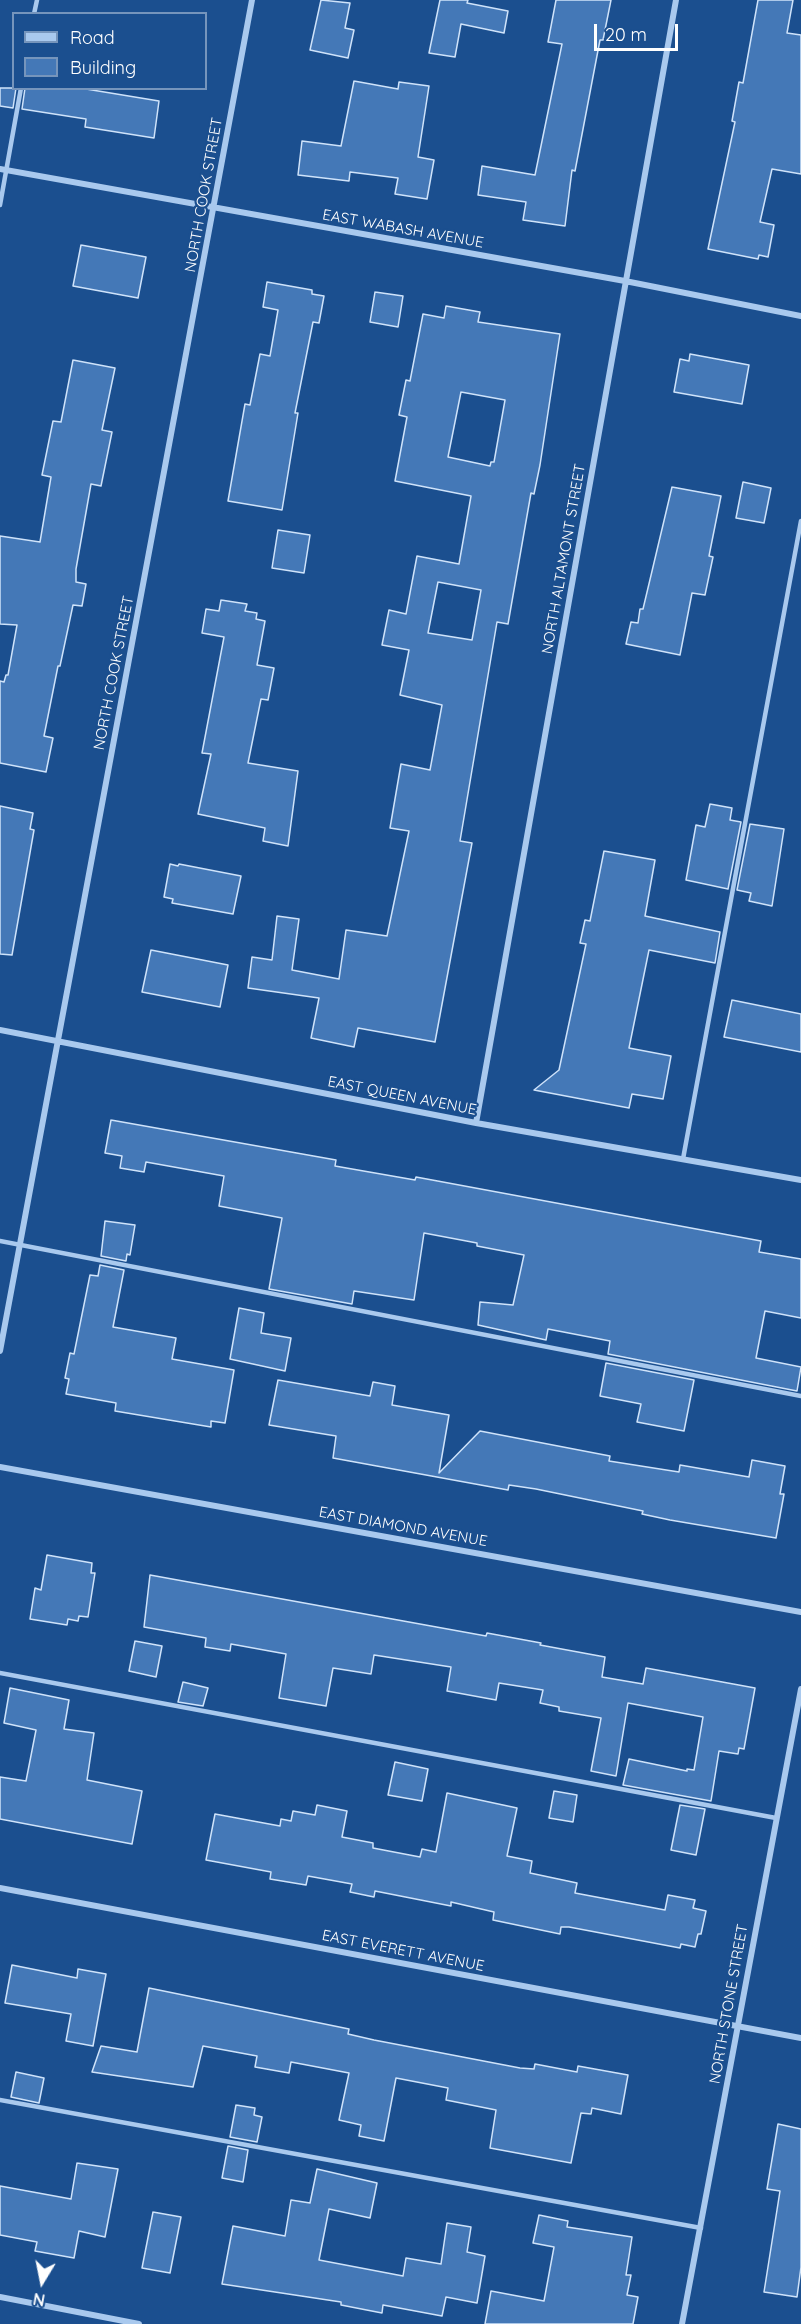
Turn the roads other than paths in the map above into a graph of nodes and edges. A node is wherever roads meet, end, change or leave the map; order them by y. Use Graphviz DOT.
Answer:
graph roads {
  1 [pos="252,0"];
  2 [pos="676,0"];
  3 [pos="21,90"];
  4 [pos="3,169"];
  5 [pos="0,205"];
  6 [pos="214,207"];
  7 [pos="625,281"];
  8 [pos="801,316"];
  9 [pos="801,522"];
  10 [pos="0,1030"];
  11 [pos="57,1041"];
  12 [pos="476,1123"];
  13 [pos="683,1159"];
  14 [pos="801,1180"];
  15 [pos="0,1241"];
  16 [pos="20,1245"];
  17 [pos="0,1351"];
  18 [pos="801,1396"];
  19 [pos="0,1467"];
  20 [pos="801,1612"];
  21 [pos="0,1673"];
  22 [pos="801,1689"];
  23 [pos="776,1818"];
  24 [pos="0,1888"];
  25 [pos="736,2026"];
  26 [pos="801,2038"];
  27 [pos="0,2100"];
  28 [pos="701,2228"];
  29 [pos="0,2297"];
  30 [pos="139,2324"];
  31 [pos="682,2324"];
  1 -- 6 [label="street, NORTH COOK STREET"];
  2 -- 7 [label="street, NORTH ALTAMONT STREET"];
  3 -- 4 [label="lane"];
  4 -- 5 [label="lane"];
  4 -- 6 [label="street, EAST WABASH AVENUE"];
  6 -- 7 [label="street, EAST WABASH AVENUE"];
  6 -- 11 [label="street, NORTH COOK STREET"];
  7 -- 8 [label="street, EAST WABASH AVENUE"];
  7 -- 12 [label="street, NORTH ALTAMONT STREET"];
  9 -- 13 [label="lane"];
  10 -- 11 [label="street, EAST QUEEN AVENUE"];
  11 -- 12 [label="street, EAST QUEEN AVENUE"];
  11 -- 16 [label="street, NORTH COOK STREET"];
  12 -- 13 [label="street, EAST QUEEN AVENUE"];
  13 -- 14 [label="street, EAST QUEEN AVENUE"];
  15 -- 16 [label="lane"];
  16 -- 17 [label="street, NORTH COOK STREET"];
  16 -- 18 [label="lane"];
  19 -- 20 [label="street, EAST DIAMOND AVENUE"];
  21 -- 23 [label="lane"];
  22 -- 23 [label="street, NORTH STONE STREET"];
  23 -- 25 [label="street, NORTH STONE STREET"];
  24 -- 25 [label="street, EAST EVERETT AVENUE"];
  25 -- 26 [label="street, EAST EVERETT AVENUE"];
  25 -- 28 [label="street, NORTH STONE STREET"];
  27 -- 28 [label="lane"];
  28 -- 31 [label="street, NORTH STONE STREET"];
  29 -- 30 [label="street"];
}
